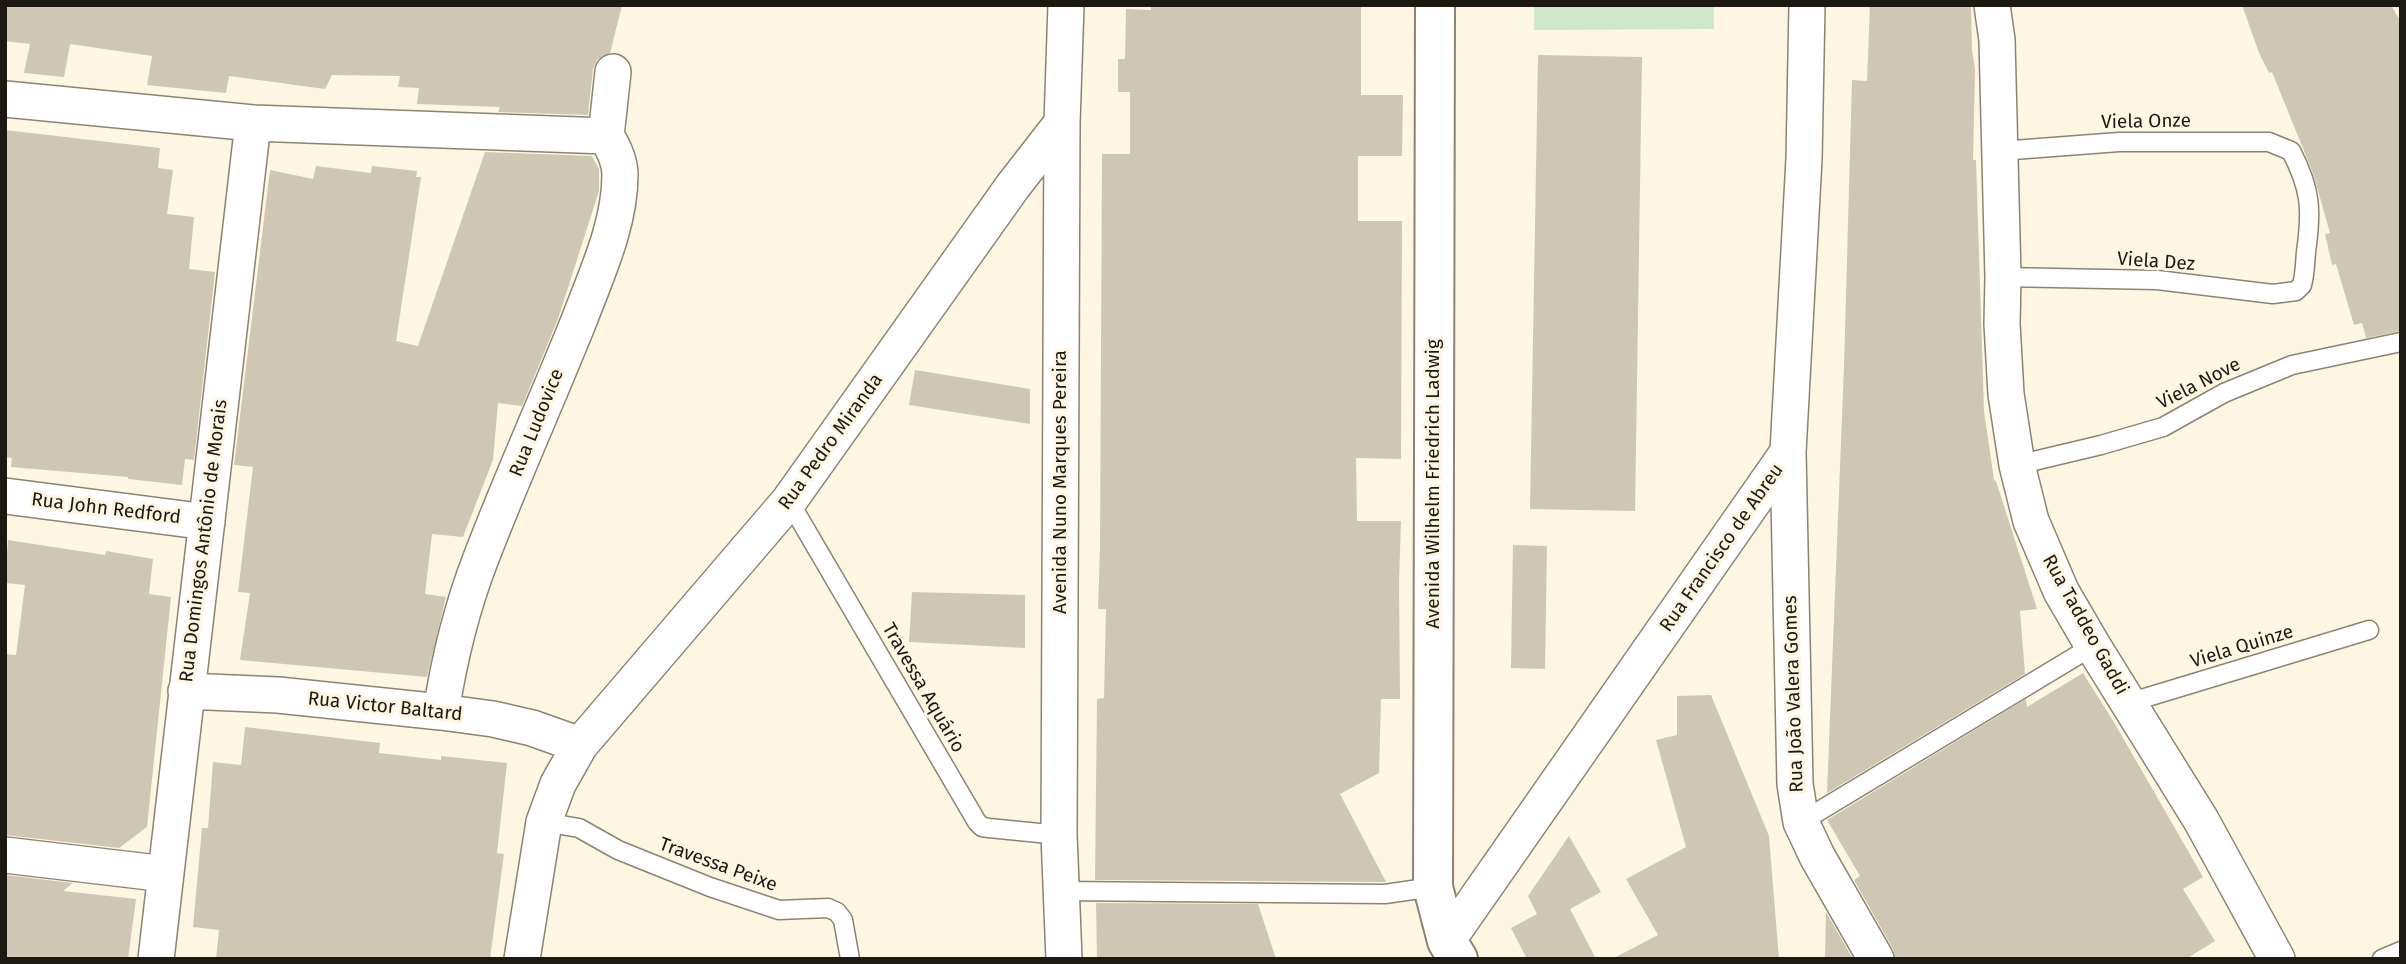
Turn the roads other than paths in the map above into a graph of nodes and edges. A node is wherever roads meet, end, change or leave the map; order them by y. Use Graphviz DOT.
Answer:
graph roads {
  1 [pos="1066,5"];
  2 [pos="1435,5"];
  3 [pos="1807,5"];
  4 [pos="1992,5"];
  5 [pos="613,72"];
  6 [pos="5,99"];
  7 [pos="254,123"];
  8 [pos="1062,123"];
  9 [pos="606,136"];
  10 [pos="2000,151"];
  11 [pos="2003,277"];
  12 [pos="2302,285"];
  13 [pos="2401,342"];
  14 [pos="1788,452"];
  15 [pos="2017,465"];
  16 [pos="5,496"];
  17 [pos="789,501"];
  18 [pos="207,522"];
  19 [pos="2369,630"];
  20 [pos="2092,646"];
  21 [pos="186,691"];
  22 [pos="2128,703"];
  23 [pos="441,712"];
  24 [pos="580,745"];
  25 [pos="544,822"];
  26 [pos="1801,822"];
  27 [pos="1059,835"];
  28 [pos="5,855"];
  29 [pos="166,874"];
  30 [pos="1433,887"];
  31 [pos="1060,891"];
  32 [pos="1452,950"];
  33 [pos="2401,951"];
  34 [pos="156,959"];
  35 [pos="522,959"];
  36 [pos="850,959"];
  37 [pos="1063,959"];
  38 [pos="1876,959"];
  39 [pos="2277,959"];
  40 [pos="2382,959"];
  1 -- 8 [label="street, Avenida Nuno Marques Pereira"];
  2 -- 30 [label="street, Avenida Wilhelm Friedrich Ladwig"];
  3 -- 14 [label="street, Rua Francisco de Abreu"];
  4 -- 10 [label="street, Rua Taddeo Gaddi"];
  5 -- 9 [label="street, Rua Ludovice"];
  6 -- 7 [label="street"];
  7 -- 9 [label="street"];
  7 -- 18 [label="street, Rua Domingos Antônio de Morais"];
  8 -- 17 [label="street, Rua Pedro Miranda"];
  8 -- 27 [label="street, Avenida Nuno Marques Pereira"];
  9 -- 23 [label="street, Rua Ludovice"];
  10 -- 11 [label="street, Rua Taddeo Gaddi"];
  10 -- 12 [label="lane, Viela Onze"];
  11 -- 12 [label="lane, Viela Dez"];
  11 -- 15 [label="street, Rua Taddeo Gaddi"];
  13 -- 15 [label="lane, Viela Nove"];
  14 -- 26 [label="street, Rua João Valera Gomes"];
  14 -- 32 [label="street, Rua Francisco de Abreu"];
  15 -- 20 [label="street, Rua Taddeo Gaddi"];
  16 -- 18 [label="street, Rua John Redford"];
  17 -- 24 [label="street, Rua Pedro Miranda"];
  17 -- 27 [label="lane, Travessa Aquário"];
  18 -- 21 [label="street, Rua Domingos Antônio de Morais"];
  19 -- 22 [label="lane, Viela Quinze"];
  20 -- 22 [label="street, Rua Taddeo Gaddi"];
  20 -- 26 [label="lane"];
  21 -- 23 [label="street, Rua Victor Baltard"];
  21 -- 29 [label="street, Rua Domingos Antônio de Morais"];
  22 -- 39 [label="street, Rua Taddeo Gaddi"];
  23 -- 24 [label="street, Rua Victor Baltard"];
  24 -- 25 [label="street, Rua Pedro Miranda"];
  25 -- 35 [label="street, Rua Pedro Miranda"];
  25 -- 36 [label="lane, Travessa Peixe"];
  26 -- 38 [label="street, Rua João Valera Gomes"];
  27 -- 31 [label="street, Avenida Nuno Marques Pereira"];
  28 -- 29 [label="street"];
  29 -- 34 [label="street, Rua Domingos Antônio de Morais"];
  30 -- 31 [label="lane"];
  30 -- 32 [label="street, Avenida Wilhelm Friedrich Ladwig"];
  31 -- 37 [label="street, Avenida Nuno Marques Pereira"];
  33 -- 40 [label="lane"];
}
